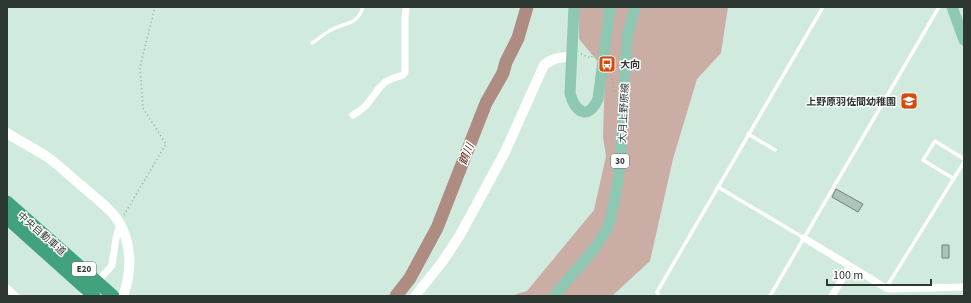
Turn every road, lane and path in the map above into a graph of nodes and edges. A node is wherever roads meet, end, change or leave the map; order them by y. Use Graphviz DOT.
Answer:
graph roads {
  1 [pos="155,7"];
  2 [pos="363,7"];
  3 [pos="406,7"];
  4 [pos="574,7"];
  5 [pos="610,7"];
  6 [pos="635,7"];
  7 [pos="823,7"];
  8 [pos="939,7"];
  9 [pos="952,7"];
  10 [pos="964,37"];
  11 [pos="312,43"];
  12 [pos="572,53"];
  13 [pos="595,54"];
  14 [pos="609,69"];
  15 [pos="614,100"];
  16 [pos="353,115"];
  17 [pos="7,133"];
  18 [pos="748,134"];
  19 [pos="775,150"];
  20 [pos="964,160"];
  21 [pos="954,179"];
  22 [pos="718,187"];
  23 [pos="7,202"];
  24 [pos="7,218"];
  25 [pos="120,224"];
  26 [pos="804,238"];
  27 [pos="50,248"];
  28 [pos="850,266"];
  29 [pos="964,287"];
  30 [pos="7,288"];
  31 [pos="886,288"];
  32 [pos="16,296"];
  33 [pos="84,296"];
  34 [pos="94,296"];
  35 [pos="113,296"];
  36 [pos="123,296"];
  37 [pos="415,296"];
  38 [pos="554,296"];
  39 [pos="659,296"];
  40 [pos="770,296"];
  41 [pos="832,296"];
  1 -- 25 [label="path"];
  2 -- 11 [label="lane"];
  3 -- 16 [label="street"];
  4 -- 12 [label="main road"];
  5 -- 12 [label="main road"];
  6 -- 38 [label="main road, 大月上野原線 / 30"];
  7 -- 18 [label="lane"];
  8 -- 26 [label="lane"];
  9 -- 10 [label="main road"];
  12 -- 13 [label="path"];
  12 -- 37 [label="street"];
  14 -- 15 [label="path"];
  17 -- 25 [label="street"];
  18 -- 19 [label="lane"];
  18 -- 22 [label="lane"];
  20 -- 21 [label="lane"];
  20 -- 21 [label="lane"];
  21 -- 31 [label="lane"];
  22 -- 26 [label="lane"];
  22 -- 39 [label="lane"];
  23 -- 27 [label="highway, 中央自動車道 / E20"];
  24 -- 27 [label="highway, 中央自動車道 / E20"];
  25 -- 33 [label="street"];
  25 -- 36 [label="street"];
  26 -- 28 [label="street"];
  26 -- 40 [label="lane"];
  27 -- 34 [label="highway, 中央自動車道 / E20"];
  27 -- 35 [label="highway, 中央自動車道 / E20"];
  28 -- 31 [label="street"];
  28 -- 41 [label="street"];
  29 -- 31 [label="street"];
  30 -- 32 [label="street"];
}
